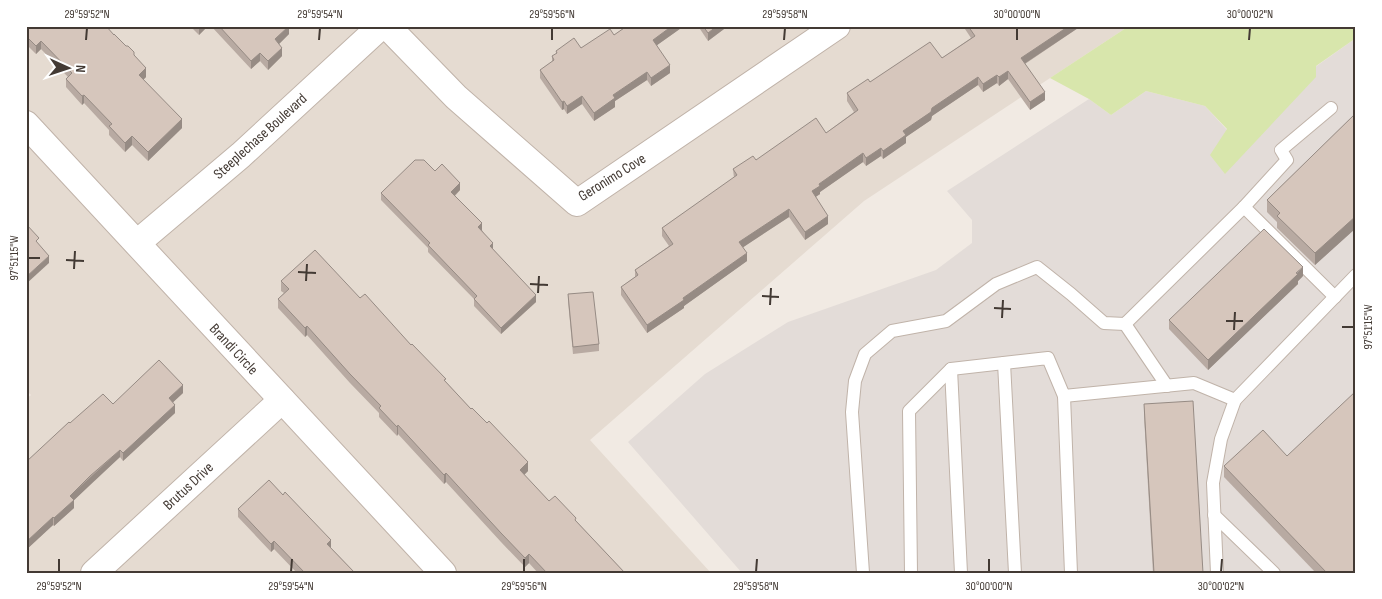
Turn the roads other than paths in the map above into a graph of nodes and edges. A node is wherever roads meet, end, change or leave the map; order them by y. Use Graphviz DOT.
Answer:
graph roads {
  1 [pos="381,26"];
  2 [pos="387,26"];
  3 [pos="837,26"];
  4 [pos="1331,108"];
  5 [pos="26,124"];
  6 [pos="1244,207"];
  7 [pos="137,243"];
  8 [pos="1356,275"];
  9 [pos="1335,297"];
  10 [pos="1125,324"];
  11 [pos="1004,363"];
  12 [pos="950,369"];
  13 [pos="1167,386"];
  14 [pos="1064,396"];
  15 [pos="282,400"];
  16 [pos="1235,400"];
  17 [pos="1214,515"];
  18 [pos="94,573"];
  19 [pos="443,573"];
  20 [pos="863,573"];
  21 [pos="911,573"];
  22 [pos="961,573"];
  23 [pos="1015,573"];
  24 [pos="1071,573"];
  25 [pos="1217,573"];
  26 [pos="1274,573"];
  1 -- 7 [label="street, Steeplechase Boulevard"];
  2 -- 3 [label="street, Geronimo Cove"];
  4 -- 6 [label="lane"];
  5 -- 7 [label="street, Brandi Circle"];
  6 -- 9 [label="lane"];
  6 -- 10 [label="lane"];
  7 -- 15 [label="street, Brandi Circle"];
  8 -- 9 [label="lane"];
  9 -- 16 [label="lane"];
  10 -- 13 [label="lane"];
  10 -- 20 [label="lane"];
  11 -- 12 [label="lane"];
  11 -- 14 [label="lane"];
  11 -- 23 [label="lane"];
  12 -- 21 [label="lane"];
  12 -- 22 [label="lane"];
  13 -- 14 [label="lane"];
  13 -- 16 [label="lane"];
  14 -- 24 [label="lane"];
  15 -- 18 [label="street, Brutus Drive"];
  15 -- 19 [label="street, Brandi Circle"];
  16 -- 17 [label="lane"];
  17 -- 25 [label="lane"];
  17 -- 26 [label="lane"];
}
